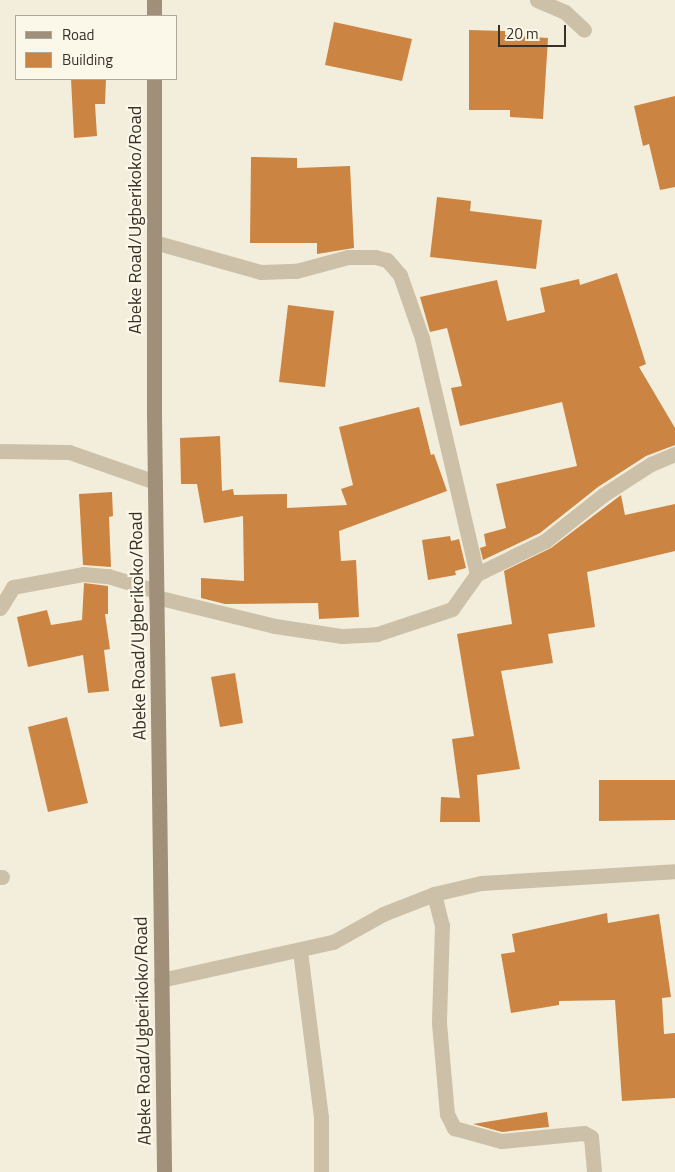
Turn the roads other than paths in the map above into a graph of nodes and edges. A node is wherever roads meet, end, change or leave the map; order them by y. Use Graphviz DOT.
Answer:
graph roads {
  1 [pos="154,0"];
  2 [pos="537,0"];
  3 [pos="154,15"];
  4 [pos="584,30"];
  5 [pos="154,80"];
  6 [pos="154,242"];
  7 [pos="0,451"];
  8 [pos="675,454"];
  9 [pos="155,482"];
  10 [pos="477,574"];
  11 [pos="156,594"];
  12 [pos="0,608"];
  13 [pos="675,871"];
  14 [pos="434,894"];
  15 [pos="300,951"];
  16 [pos="161,980"];
  17 [pos="164,1172"];
  18 [pos="321,1172"];
  19 [pos="594,1172"];
  1 -- 3 [label="street"];
  2 -- 4 [label="street"];
  5 -- 6 [label="street, Abeke Road/Ugberikoko/Road"];
  6 -- 9 [label="street, Abeke Road/Ugberikoko/Road"];
  6 -- 10 [label="street"];
  7 -- 9 [label="street"];
  8 -- 10 [label="street"];
  9 -- 11 [label="street, Abeke Road/Ugberikoko/Road"];
  10 -- 11 [label="street"];
  11 -- 12 [label="street"];
  11 -- 16 [label="street, Abeke Road/Ugberikoko/Road"];
  13 -- 14 [label="street"];
  14 -- 15 [label="street"];
  14 -- 19 [label="street"];
  15 -- 16 [label="street"];
  15 -- 18 [label="street"];
  16 -- 17 [label="street, Abeke Road/Ugberikoko/Road"];
}
